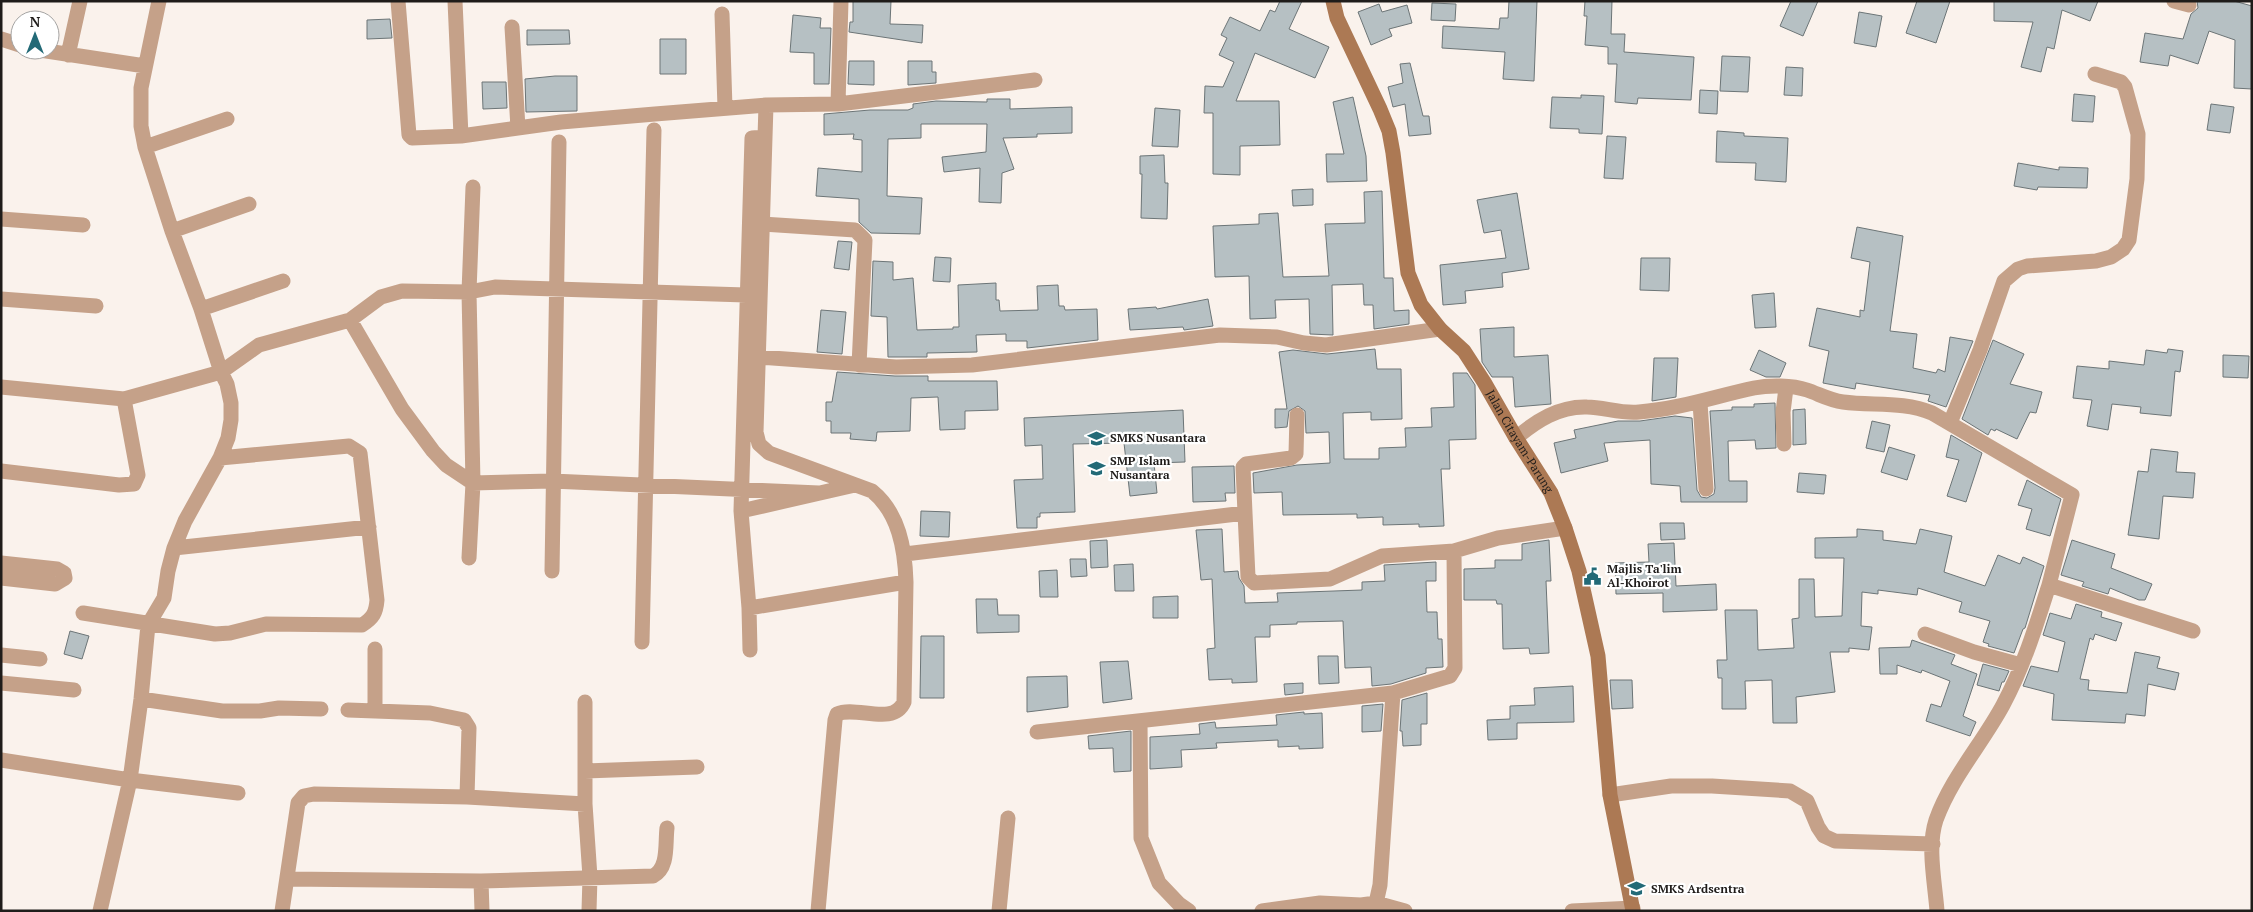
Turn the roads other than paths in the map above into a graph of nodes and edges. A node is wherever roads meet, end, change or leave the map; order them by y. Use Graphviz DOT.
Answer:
graph roads {
  1 [pos="80,1"];
  2 [pos="159,1"];
  3 [pos="398,1"];
  4 [pos="455,1"];
  5 [pos="840,1"];
  6 [pos="1334,1"];
  7 [pos="2174,1"];
  8 [pos="2189,5"];
  9 [pos="722,14"];
  10 [pos="512,26"];
  11 [pos="60,54"];
  12 [pos="68,55"];
  13 [pos="145,66"];
  14 [pos="2095,74"];
  15 [pos="1035,80"];
  16 [pos="838,104"];
  17 [pos="766,105"];
  18 [pos="725,108"];
  19 [pos="227,119"];
  20 [pos="518,128"];
  21 [pos="654,130"];
  22 [pos="460,136"];
  23 [pos="765,137"];
  24 [pos="559,142"];
  25 [pos="145,146"];
  26 [pos="473,187"];
  27 [pos="250,204"];
  28 [pos="1,219"];
  29 [pos="762,224"];
  30 [pos="84,225"];
  31 [pos="172,231"];
  32 [pos="282,281"];
  33 [pos="557,289"];
  34 [pos="651,291"];
  35 [pos="469,292"];
  36 [pos="746,295"];
  37 [pos="1,299"];
  38 [pos="96,306"];
  39 [pos="201,309"];
  40 [pos="350,320"];
  41 [pos="1440,329"];
  42 [pos="758,357"];
  43 [pos="859,365"];
  44 [pos="221,372"];
  45 [pos="1,386"];
  46 [pos="1786,388"];
  47 [pos="124,399"];
  48 [pos="1700,403"];
  49 [pos="1297,415"];
  50 [pos="1950,423"];
  51 [pos="1516,438"];
  52 [pos="1784,444"];
  53 [pos="220,458"];
  54 [pos="1,471"];
  55 [pos="552,480"];
  56 [pos="473,483"];
  57 [pos="646,485"];
  58 [pos="855,485"];
  59 [pos="1706,489"];
  60 [pos="742,490"];
  61 [pos="819,493"];
  62 [pos="742,511"];
  63 [pos="1246,513"];
  64 [pos="370,527"];
  65 [pos="1566,528"];
  66 [pos="174,548"];
  67 [pos="1454,551"];
  68 [pos="905,554"];
  69 [pos="469,558"];
  70 [pos="1,563"];
  71 [pos="552,571"];
  72 [pos="1,578"];
  73 [pos="906,582"];
  74 [pos="2049,585"];
  75 [pos="749,608"];
  76 [pos="82,613"];
  77 [pos="148,624"];
  78 [pos="2193,631"];
  79 [pos="1925,634"];
  80 [pos="642,642"];
  81 [pos="376,649"];
  82 [pos="750,650"];
  83 [pos="1,655"];
  84 [pos="40,659"];
  85 [pos="2021,665"];
  86 [pos="1,683"];
  87 [pos="74,690"];
  88 [pos="1393,693"];
  89 [pos="142,699"];
  90 [pos="585,702"];
  91 [pos="321,709"];
  92 [pos="348,710"];
  93 [pos="374,711"];
  94 [pos="1140,721"];
  95 [pos="1037,732"];
  96 [pos="1,760"];
  97 [pos="697,767"];
  98 [pos="585,771"];
  99 [pos="130,780"];
  100 [pos="238,793"];
  101 [pos="1610,795"];
  102 [pos="468,797"];
  103 [pos="585,804"];
  104 [pos="1008,818"];
  105 [pos="667,828"];
  106 [pos="1933,844"];
  107 [pos="590,877"];
  108 [pos="287,879"];
  109 [pos="481,881"];
  110 [pos="1376,903"];
  111 [pos="1633,909"];
  112 [pos="100,911"];
  113 [pos="282,911"];
  114 [pos="482,911"];
  115 [pos="589,911"];
  116 [pos="818,911"];
  117 [pos="999,911"];
  118 [pos="1189,911"];
  119 [pos="1262,911"];
  120 [pos="1405,911"];
  121 [pos="1572,911"];
  122 [pos="1937,911"];
  1 -- 12 [label="street"];
  2 -- 13 [label="street"];
  3 -- 22 [label="street"];
  4 -- 22 [label="street"];
  5 -- 16 [label="street"];
  6 -- 41 [label="street, Jalan Citayam-Parung"];
  7 -- 8 [label="street"];
  9 -- 18 [label="street"];
  10 -- 20 [label="street"];
  11 -- 12 [label="street"];
  12 -- 13 [label="street"];
  13 -- 25 [label="street"];
  14 -- 50 [label="street"];
  15 -- 16 [label="street"];
  16 -- 17 [label="street"];
  17 -- 18 [label="street"];
  17 -- 23 [label="street"];
  18 -- 20 [label="street"];
  19 -- 25 [label="street"];
  20 -- 22 [label="street"];
  21 -- 34 [label="street"];
  23 -- 29 [label="street"];
  23 -- 36 [label="street"];
  24 -- 33 [label="street"];
  25 -- 31 [label="street"];
  26 -- 35 [label="street"];
  27 -- 31 [label="street"];
  28 -- 30 [label="street"];
  29 -- 42 [label="street"];
  29 -- 43 [label="street"];
  31 -- 39 [label="street"];
  32 -- 39 [label="street"];
  33 -- 34 [label="street"];
  33 -- 35 [label="street"];
  33 -- 55 [label="street"];
  34 -- 36 [label="street"];
  34 -- 57 [label="street"];
  35 -- 40 [label="street"];
  35 -- 56 [label="street"];
  36 -- 60 [label="street"];
  37 -- 38 [label="street"];
  39 -- 44 [label="street"];
  40 -- 44 [label="street"];
  40 -- 56 [label="street"];
  41 -- 43 [label="street"];
  41 -- 51 [label="street, Jalan Citayam-Parung"];
  42 -- 43 [label="street"];
  42 -- 58 [label="street"];
  44 -- 47 [label="street"];
  44 -- 53 [label="street"];
  45 -- 47 [label="street"];
  46 -- 48 [label="street"];
  46 -- 50 [label="street"];
  46 -- 52 [label="street"];
  47 -- 54 [label="street"];
  48 -- 51 [label="street"];
  48 -- 59 [label="street"];
  49 -- 63 [label="street"];
  50 -- 74 [label="street"];
  51 -- 65 [label="street, Jalan Citayam-Parung"];
  53 -- 64 [label="street"];
  53 -- 66 [label="street"];
  55 -- 56 [label="street"];
  55 -- 57 [label="street"];
  55 -- 71 [label="street"];
  56 -- 69 [label="street"];
  57 -- 60 [label="street"];
  57 -- 80 [label="street"];
  58 -- 61 [label="street"];
  58 -- 68 [label="street"];
  60 -- 61 [label="street"];
  60 -- 62 [label="street"];
  61 -- 62 [label="street"];
  62 -- 75 [label="street"];
  63 -- 67 [label="street"];
  63 -- 68 [label="street"];
  64 -- 66 [label="street"];
  64 -- 77 [label="street"];
  65 -- 67 [label="street"];
  65 -- 101 [label="street, Jalan Citayam-Parung"];
  66 -- 77 [label="street"];
  67 -- 88 [label="street"];
  68 -- 73 [label="street"];
  70 -- 72 [label="street"];
  73 -- 75 [label="street"];
  73 -- 116 [label="street"];
  74 -- 78 [label="street"];
  74 -- 85 [label="street"];
  75 -- 82 [label="street"];
  76 -- 77 [label="street"];
  77 -- 89 [label="street"];
  79 -- 85 [label="street"];
  81 -- 93 [label="street"];
  83 -- 84 [label="street"];
  85 -- 106 [label="street"];
  86 -- 87 [label="street"];
  88 -- 94 [label="street"];
  88 -- 110 [label="street"];
  89 -- 91 [label="street"];
  89 -- 99 [label="street"];
  90 -- 98 [label="street"];
  92 -- 93 [label="street"];
  93 -- 102 [label="street"];
  94 -- 95 [label="street"];
  94 -- 118 [label="street"];
  96 -- 99 [label="street"];
  97 -- 98 [label="street"];
  98 -- 103 [label="street"];
  99 -- 100 [label="street"];
  99 -- 112 [label="street"];
  101 -- 106 [label="street"];
  101 -- 111 [label="street, Jalan Citayam-Parung"];
  102 -- 103 [label="street"];
  102 -- 108 [label="street"];
  103 -- 107 [label="street"];
  104 -- 117 [label="street"];
  105 -- 107 [label="street"];
  106 -- 122 [label="street"];
  107 -- 109 [label="street"];
  107 -- 115 [label="street"];
  108 -- 109 [label="street"];
  108 -- 113 [label="street"];
  109 -- 114 [label="street"];
  110 -- 119 [label="street"];
  110 -- 120 [label="street"];
  111 -- 121 [label="street"];
}
